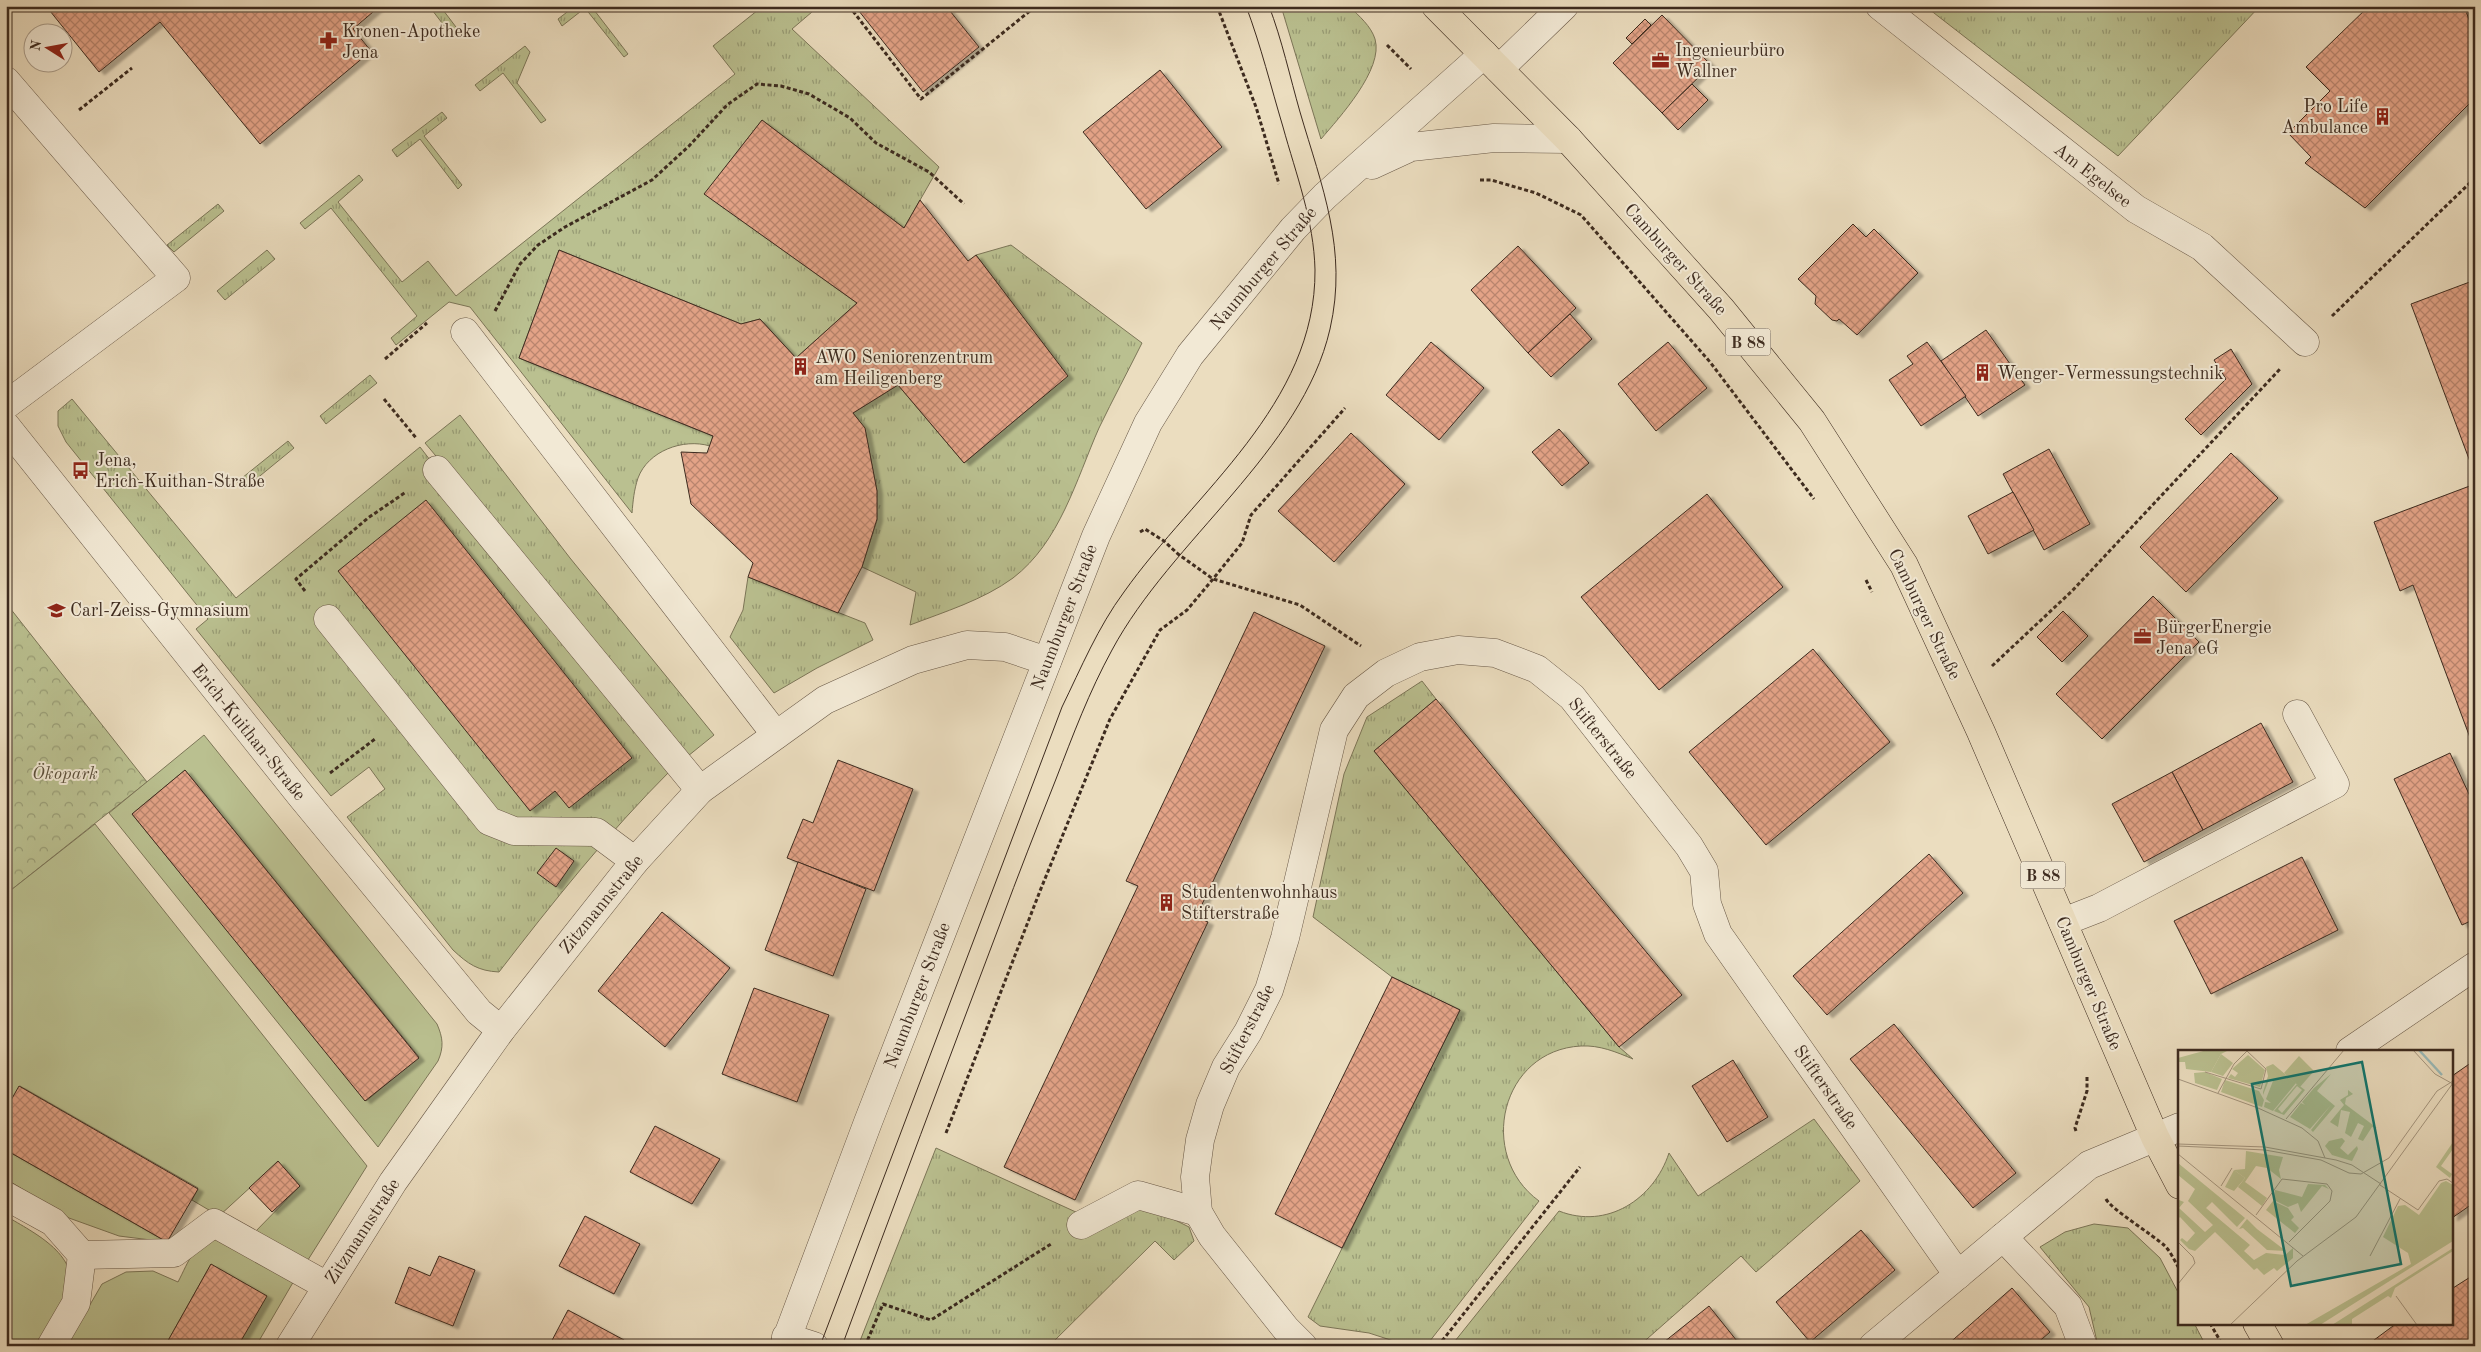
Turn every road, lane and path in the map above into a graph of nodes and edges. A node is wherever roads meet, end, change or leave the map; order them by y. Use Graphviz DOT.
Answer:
graph roads {
  1 [pos="849,6"];
  2 [pos="1036,6"];
  3 [pos="1217,6"];
  4 [pos="1436,6"];
  5 [pos="1564,6"];
  6 [pos="1880,6"];
  7 [pos="1491,62"];
  8 [pos="132,68"];
  9 [pos="6,81"];
  10 [pos="50,134"];
  11 [pos="1568,138"];
  12 [pos="1348,176"];
  13 [pos="2475,178"];
  14 [pos="1472,180"];
  15 [pos="1279,184"];
  16 [pos="964,204"];
  17 [pos="465,332"];
  18 [pos="2305,342"];
  19 [pos="483,355"];
  20 [pos="384,400"];
  21 [pos="6,405"];
  22 [pos="1345,408"];
  23 [pos="6,426"];
  24 [pos="424,446"];
  25 [pos="437,470"];
  26 [pos="1817,503"];
  27 [pos="1138,533"];
  28 [pos="1865,577"];
  29 [pos="1213,579"];
  30 [pos="1874,595"];
  31 [pos="328,619"];
  32 [pos="1365,648"];
  33 [pos="1047,661"];
  34 [pos="1988,670"];
  35 [pos="2297,714"];
  36 [pos="405,716"];
  37 [pos="776,735"];
  38 [pos="700,790"];
  39 [pos="301,796"];
  40 [pos="635,861"];
  41 [pos="2063,922"];
  42 [pos="2475,966"];
  43 [pos="501,1030"];
  44 [pos="2351,1050"];
  45 [pos="2083,1068"];
  46 [pos="2167,1132"];
  47 [pos="946,1133"];
  48 [pos="2089,1165"];
  49 [pos="1580,1167"];
  50 [pos="2178,1177"];
  51 [pos="6,1196"];
  52 [pos="1198,1212"];
  53 [pos="1081,1225"];
  54 [pos="2002,1237"];
  55 [pos="82,1255"];
  56 [pos="2178,1267"];
  57 [pos="1958,1275"];
  58 [pos="327,1286"];
  59 [pos="2211,1324"];
  60 [pos="2258,1324"];
  61 [pos="785,1341"];
  62 [pos="51,1346"];
  63 [pos="290,1346"];
  64 [pos="814,1346"];
  65 [pos="865,1346"];
  66 [pos="1303,1346"];
  67 [pos="1438,1346"];
  68 [pos="1873,1346"];
  69 [pos="2083,1346"];
  70 [pos="2223,1346"];
  71 [pos="2270,1346"];
  1 -- 2 [label="path"];
  3 -- 15 [label="path"];
  4 -- 7 [label="main road, B 88"];
  5 -- 7 [label="street"];
  6 -- 18 [label="street, Am Egelsee"];
  7 -- 11 [label="main road, Camburger Straße / B 88"];
  7 -- 12 [label="street, Naumburger Straße"];
  8 -- 10 [label="path"];
  9 -- 10 [label="street"];
  10 -- 21 [label="street"];
  11 -- 12 [label="street"];
  11 -- 41 [label="main road, Camburger Straße / B 88"];
  12 -- 33 [label="street, Naumburger Straße"];
  13 -- 18 [label="path"];
  14 -- 26 [label="path"];
  16 -- 19 [label="path"];
  17 -- 19 [label="street"];
  18 -- 34 [label="path"];
  19 -- 37 [label="street"];
  20 -- 24 [label="path"];
  22 -- 29 [label="path"];
  23 -- 39 [label="street, Erich-Kuithan-Straße"];
  25 -- 31 [label="path"];
  25 -- 38 [label="street"];
  27 -- 29 [label="path"];
  28 -- 30 [label="path"];
  29 -- 32 [label="path"];
  29 -- 47 [label="path"];
  31 -- 36 [label="street"];
  33 -- 37 [label="street, Zitzmannstraße"];
  33 -- 61 [label="street, Naumburger Straße"];
  35 -- 41 [label="street"];
  36 -- 39 [label="path"];
  36 -- 40 [label="street"];
  37 -- 38 [label="street, Zitzmannstraße"];
  38 -- 40 [label="street, Zitzmannstraße"];
  39 -- 43 [label="street, Erich-Kuithan-Straße"];
  40 -- 43 [label="street, Zitzmannstraße"];
  41 -- 46 [label="main road, Camburger Straße / B 88"];
  42 -- 44 [label="street"];
  43 -- 58 [label="street, Zitzmannstraße"];
  45 -- 48 [label="path"];
  46 -- 48 [label="street"];
  46 -- 50 [label="main road, Camburger Straße / B 88"];
  48 -- 54 [label="street"];
  48 -- 56 [label="path"];
  49 -- 67 [label="path"];
  51 -- 55 [label="street"];
  52 -- 53 [label="street"];
  52 -- 57 [label="street, Stifterstraße"];
  52 -- 66 [label="street, Stifterstraße"];
  53 -- 65 [label="path"];
  54 -- 57 [label="street"];
  54 -- 69 [label="street"];
  55 -- 58 [label="street"];
  55 -- 62 [label="street"];
  57 -- 68 [label="street"];
  58 -- 63 [label="street, Zitzmannstraße"];
  59 -- 70 [label="path"];
  60 -- 71 [label="main road"];
  61 -- 64 [label="street"];
}
